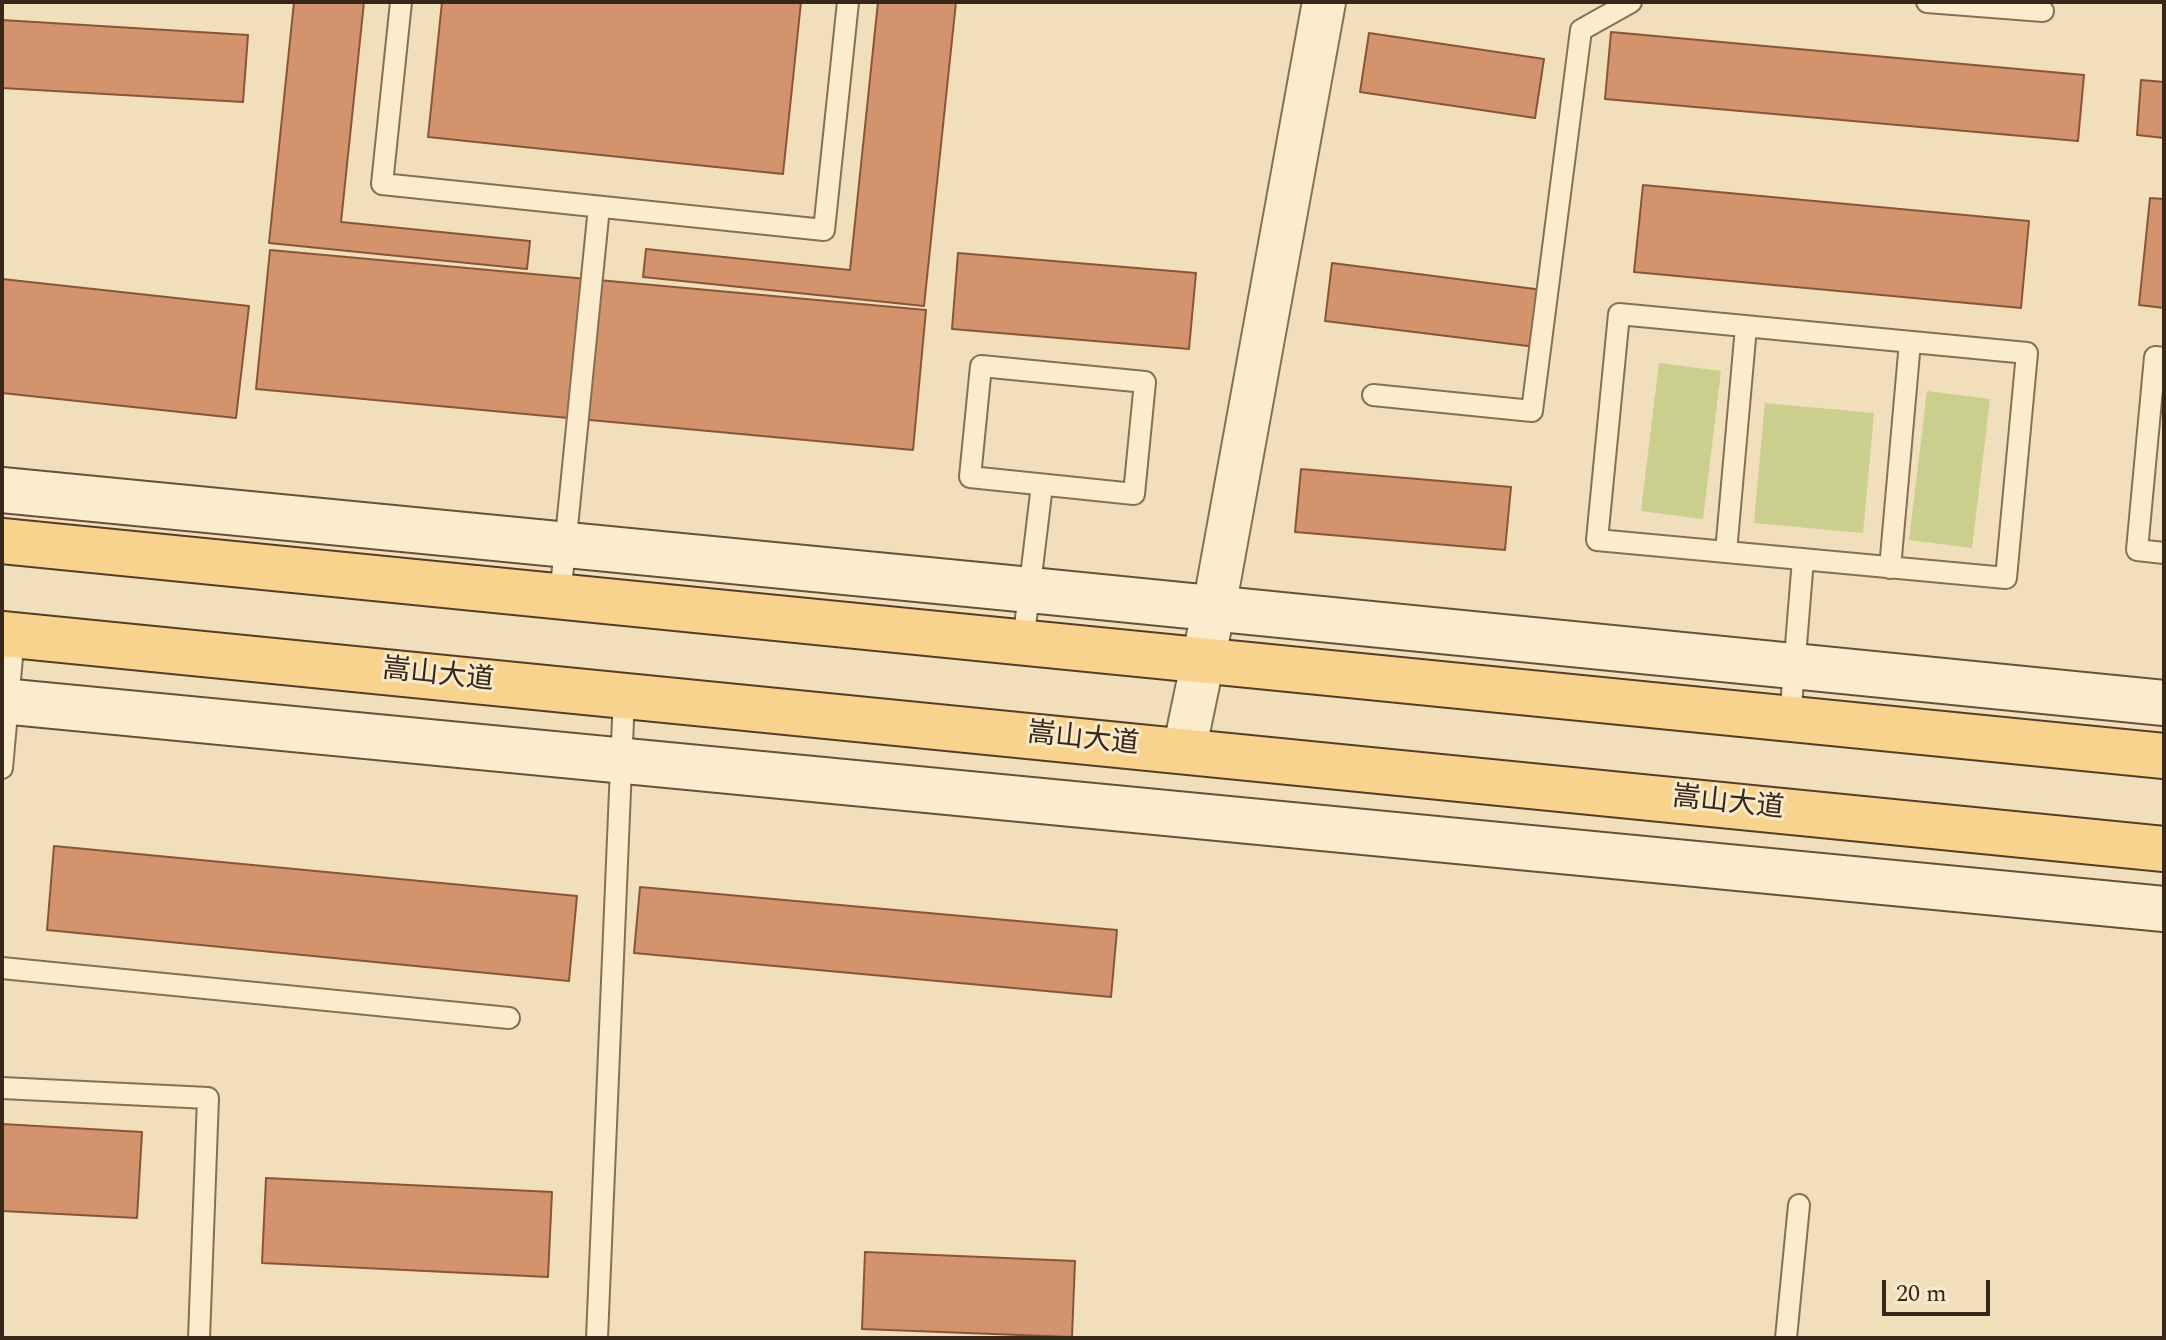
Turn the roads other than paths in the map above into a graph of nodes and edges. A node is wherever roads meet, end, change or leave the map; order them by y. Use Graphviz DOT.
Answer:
graph roads {
  1 [pos="401,2"];
  2 [pos="848,2"];
  3 [pos="1324,2"];
  4 [pos="1631,2"];
  5 [pos="1927,2"];
  6 [pos="2043,11"];
  7 [pos="599,207"];
  8 [pos="1746,327"];
  9 [pos="1910,342"];
  10 [pos="2164,358"];
  11 [pos="1373,395"];
  12 [pos="1042,485"];
  13 [pos="2,490"];
  14 [pos="2,541"];
  15 [pos="565,545"];
  16 [pos="1726,552"];
  17 [pos="2164,553"];
  18 [pos="1803,559"];
  19 [pos="1890,568"];
  20 [pos="1030,590"];
  21 [pos="560,597"];
  22 [pos="1214,608"];
  23 [pos="8,634"];
  24 [pos="1023,643"];
  25 [pos="1204,661"];
  26 [pos="1794,666"];
  27 [pos="624,696"];
  28 [pos="5,701"];
  29 [pos="2164,703"];
  30 [pos="1790,719"];
  31 [pos="1184,751"];
  32 [pos="2164,756"];
  33 [pos="622,760"];
  34 [pos="2,768"];
  35 [pos="2164,849"];
  36 [pos="2164,909"];
  37 [pos="2,968"];
  38 [pos="509,1018"];
  39 [pos="2,1088"];
  40 [pos="1799,1205"];
  41 [pos="199,1338"];
  42 [pos="597,1338"];
  43 [pos="1786,1338"];
  1 -- 7 [label="lane"];
  2 -- 7 [label="lane"];
  3 -- 22 [label="street"];
  4 -- 11 [label="lane"];
  5 -- 6 [label="lane"];
  7 -- 15 [label="lane"];
  8 -- 9 [label="lane"];
  8 -- 16 [label="lane"];
  8 -- 16 [label="lane"];
  9 -- 19 [label="lane"];
  9 -- 19 [label="lane"];
  10 -- 17 [label="lane"];
  12 -- 12 [label="lane"];
  12 -- 20 [label="lane"];
  13 -- 15 [label="main road"];
  14 -- 21 [label="main road"];
  15 -- 20 [label="main road"];
  15 -- 21 [label="lane"];
  16 -- 18 [label="lane"];
  18 -- 19 [label="lane"];
  18 -- 26 [label="lane"];
  20 -- 22 [label="main road"];
  20 -- 24 [label="lane"];
  21 -- 24 [label="main road"];
  22 -- 25 [label="street"];
  22 -- 26 [label="main road"];
  23 -- 27 [label="main road, 嵩山大道"];
  23 -- 28 [label="lane"];
  24 -- 25 [label="main road"];
  25 -- 30 [label="main road"];
  25 -- 31 [label="street"];
  26 -- 29 [label="main road"];
  26 -- 30 [label="lane"];
  27 -- 31 [label="main road, 嵩山大道"];
  27 -- 33 [label="lane"];
  28 -- 33 [label="main road"];
  28 -- 34 [label="lane"];
  30 -- 32 [label="main road"];
  31 -- 35 [label="main road, 嵩山大道"];
  33 -- 36 [label="main road"];
  33 -- 42 [label="lane"];
  37 -- 38 [label="lane"];
  39 -- 41 [label="lane"];
  40 -- 43 [label="lane"];
}
